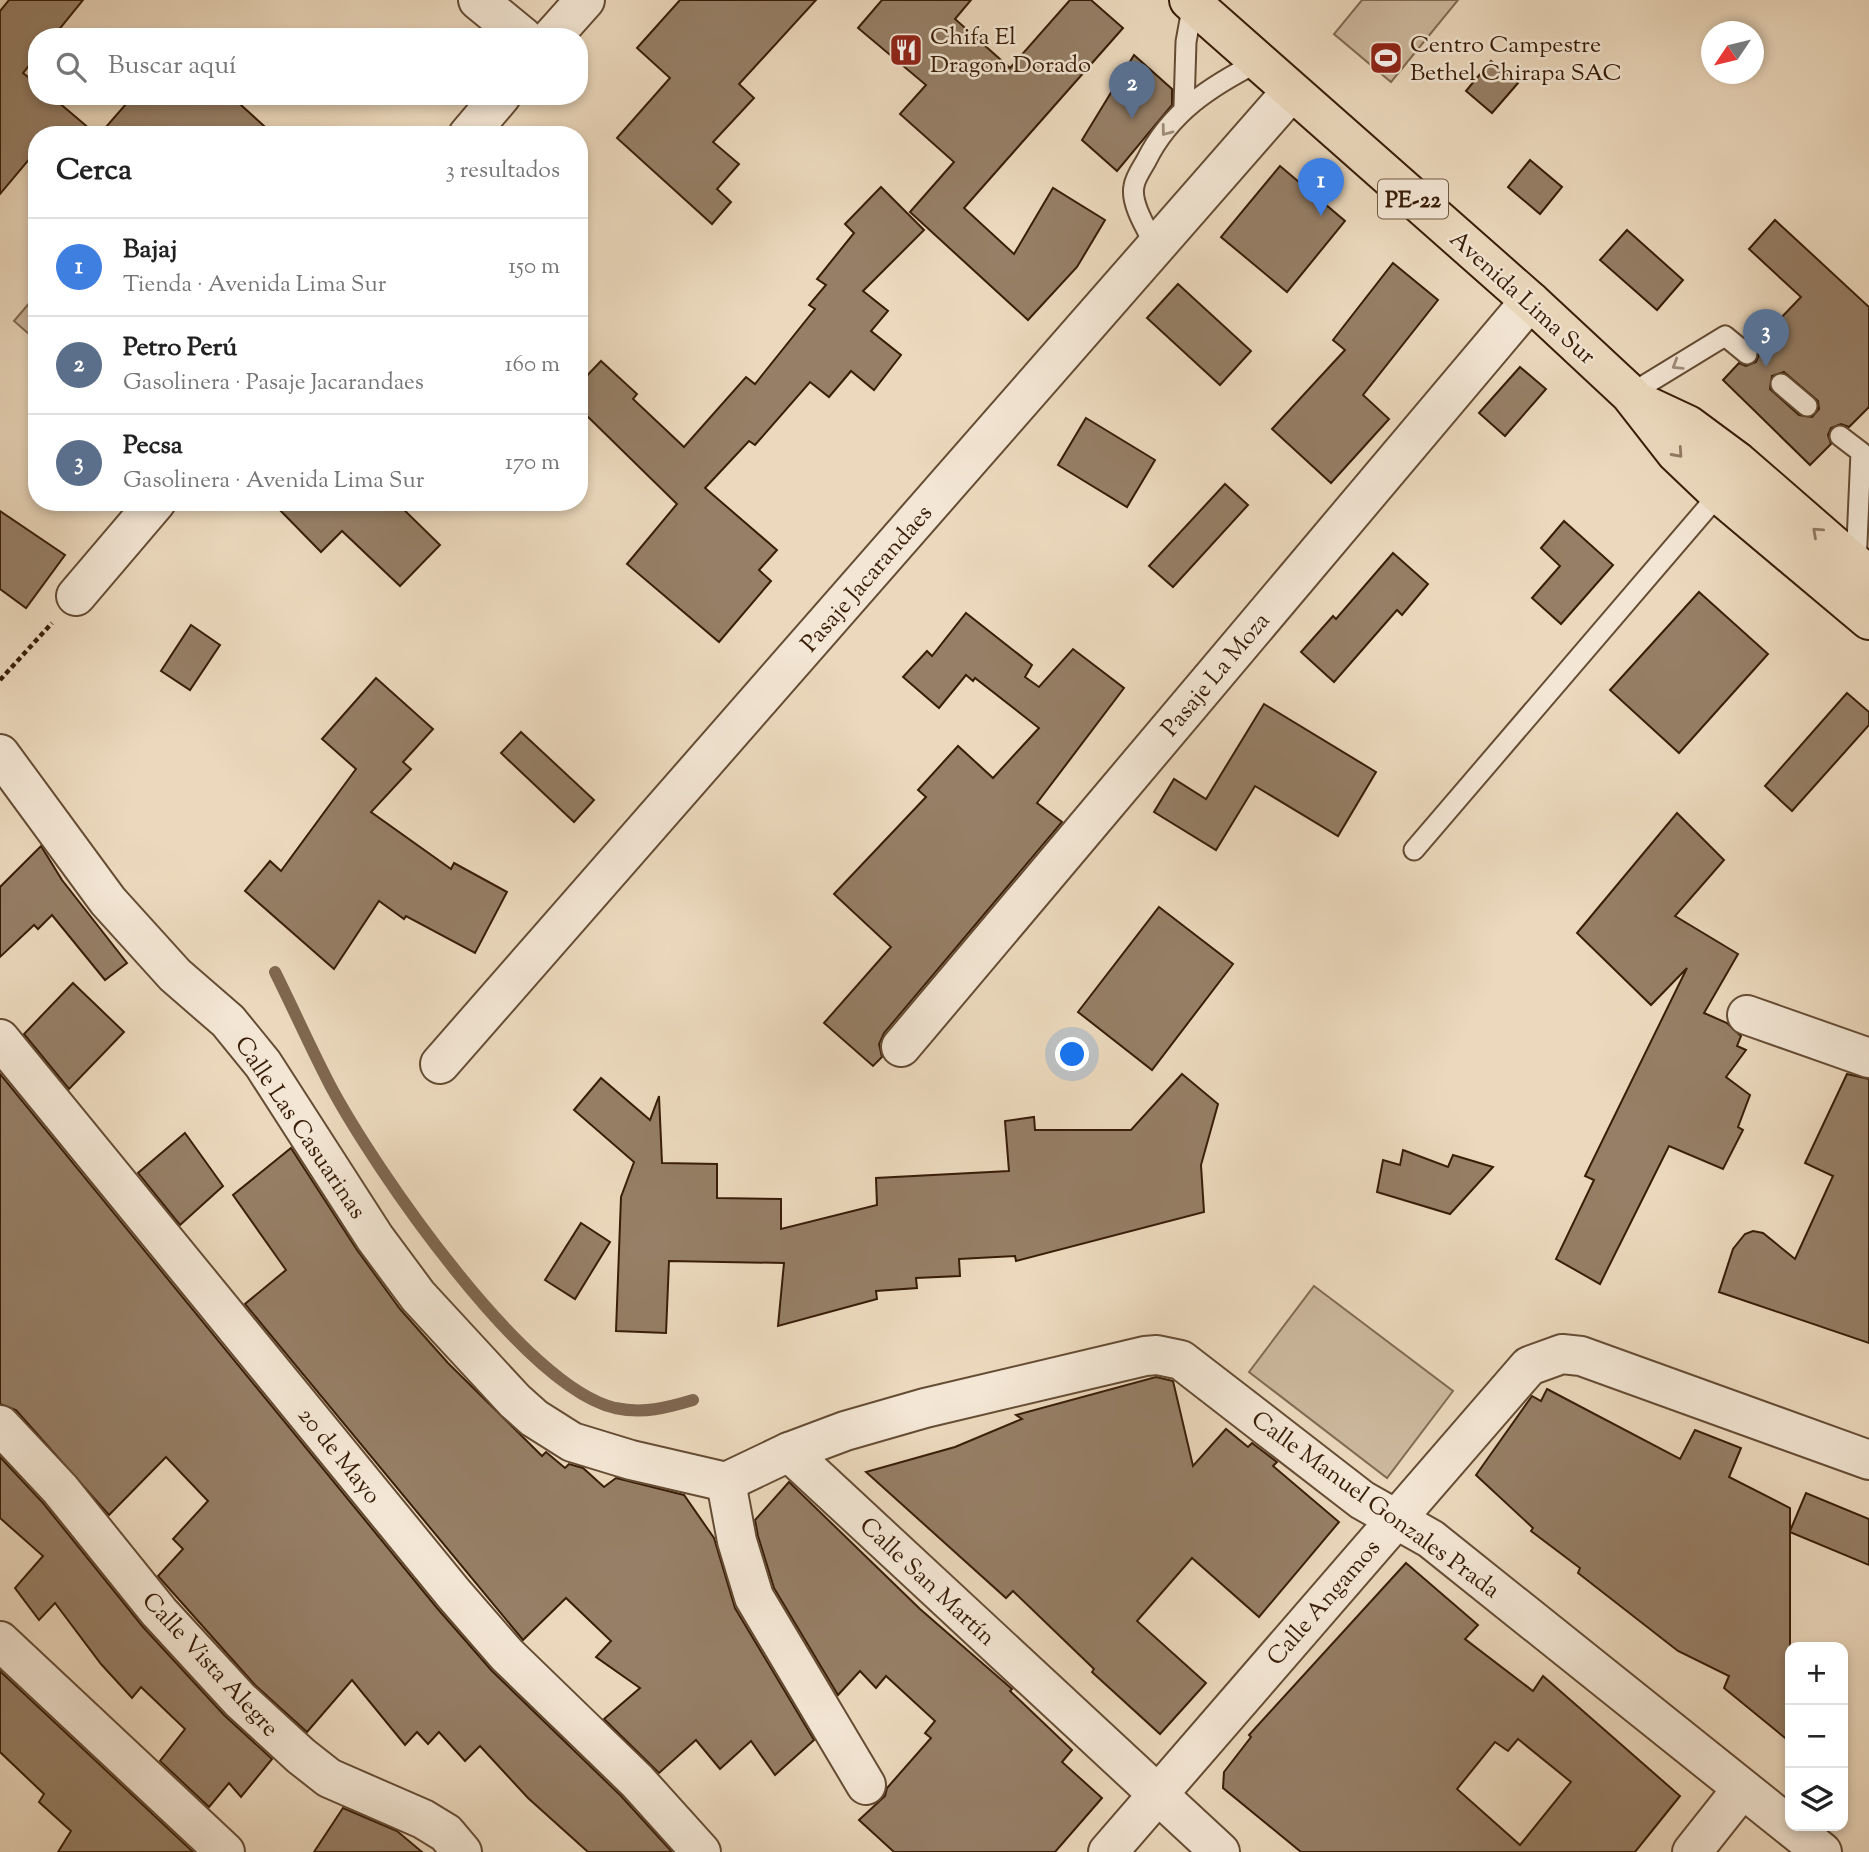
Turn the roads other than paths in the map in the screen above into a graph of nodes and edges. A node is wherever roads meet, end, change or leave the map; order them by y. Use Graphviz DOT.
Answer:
graph roads {
  1 [pos="478,0"];
  2 [pos="585,0"];
  3 [pos="1191,2"];
  4 [pos="512,28"];
  5 [pos="560,28"];
  6 [pos="1258,62"];
  7 [pos="1291,92"];
  8 [pos="493,105"];
  9 [pos="1184,107"];
  10 [pos="476,126"];
  11 [pos="1156,247"];
  12 [pos="1530,301"];
  13 [pos="1747,354"];
  14 [pos="1781,384"];
  15 [pos="1632,397"];
  16 [pos="1807,406"];
  17 [pos="1840,436"];
  18 [pos="1718,494"];
  19 [pos="148,511"];
  20 [pos="1863,571"];
  21 [pos="76,596"];
  22 [pos="1869,620"];
  23 [pos="0,754"];
  24 [pos="1414,850"];
  25 [pos="1747,1016"];
  26 [pos="0,1039"];
  27 [pos="901,1047"];
  28 [pos="1869,1058"];
  29 [pos="440,1064"];
  30 [pos="0,1426"];
  31 [pos="789,1452"];
  32 [pos="1869,1460"];
  33 [pos="726,1482"];
  34 [pos="1395,1519"];
  35 [pos="0,1642"];
  36 [pos="866,1785"];
  37 [pos="1742,1789"];
  38 [pos="1158,1796"];
  39 [pos="225,1852"];
  40 [pos="462,1852"];
  41 [pos="701,1852"];
  42 [pos="1108,1852"];
  43 [pos="1220,1852"];
  44 [pos="1692,1852"];
  45 [pos="1822,1852"];
  1 -- 4 [label="street"];
  2 -- 5 [label="street"];
  3 -- 6 [label="highway, Avenida Lima Sur / PE-22"];
  3 -- 9 [label="lane"];
  6 -- 7 [label="highway, Avenida Lima Sur / PE-22"];
  6 -- 9 [label="lane"];
  7 -- 11 [label="street, Pasaje Jacarandaes"];
  7 -- 12 [label="highway, Avenida Lima Sur / PE-22"];
  8 -- 10 [label="street"];
  9 -- 11 [label="lane, one-way"];
  11 -- 29 [label="street, Pasaje Jacarandaes"];
  12 -- 15 [label="highway, Avenida Lima Sur / PE-22"];
  12 -- 27 [label="street, Pasaje La Moza"];
  13 -- 15 [label="lane, one-way"];
  14 -- 16 [label="lane"];
  15 -- 18 [label="highway, Avenida Lima Sur / PE-22, one-way"];
  20 -- 15 [label="highway, Avenida Lima Sur / PE-22, one-way"];
  17 -- 20 [label="lane"];
  18 -- 22 [label="highway, Avenida Lima Sur / PE-22"];
  18 -- 24 [label="lane"];
  19 -- 21 [label="street"];
  23 -- 33 [label="street, Calle Las Casuarinas"];
  25 -- 28 [label="street"];
  26 -- 41 [label="street, 20 de Mayo"];
  30 -- 40 [label="street, Calle Vista Alegre"];
  31 -- 33 [label="street"];
  31 -- 34 [label="street, Calle Manuel Gonzales Prada"];
  31 -- 38 [label="street, Calle San Martín"];
  32 -- 34 [label="street, Calle Angamos"];
  33 -- 36 [label="street"];
  34 -- 37 [label="street, Calle Manuel Gonzales Prada"];
  34 -- 38 [label="street, Calle Angamos"];
  35 -- 39 [label="street"];
  37 -- 44 [label="street"];
  37 -- 45 [label="street, Calle Manuel Gonzales Prada"];
  38 -- 42 [label="street, Calle Angamos"];
  38 -- 43 [label="street, Calle San Martín"];
}
